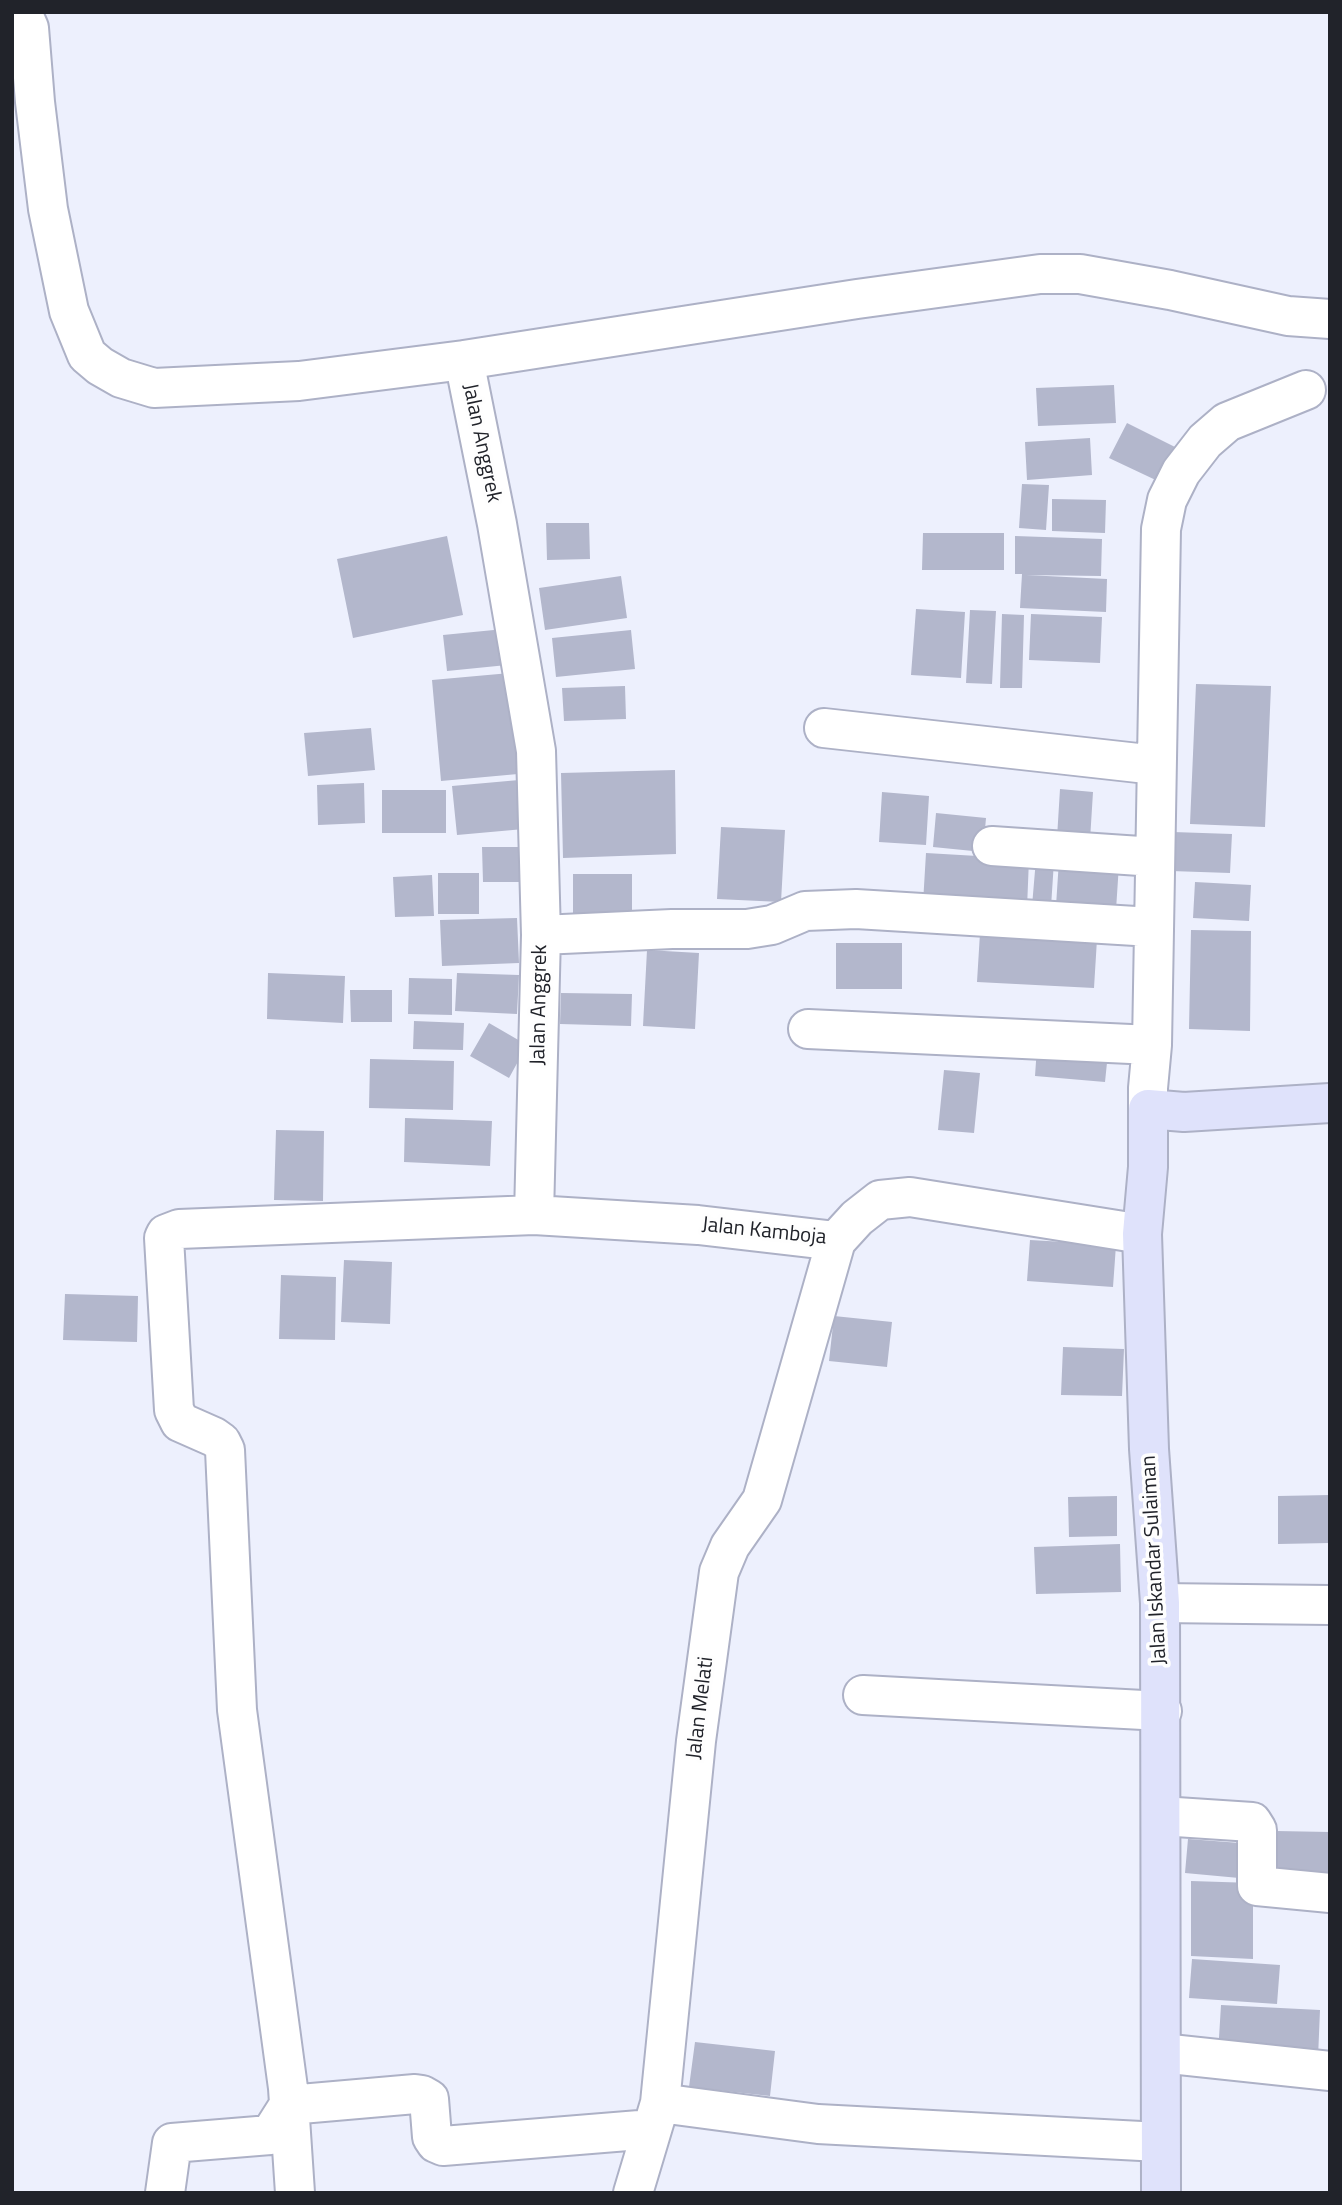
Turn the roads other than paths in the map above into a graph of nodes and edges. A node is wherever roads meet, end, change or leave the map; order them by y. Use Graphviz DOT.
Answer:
graph roads {
  1 [pos="23,12"];
  2 [pos="22,59"];
  3 [pos="1330,319"];
  4 [pos="464,360"];
  5 [pos="1306,390"];
  6 [pos="824,728"];
  7 [pos="1156,765"];
  8 [pos="992,846"];
  9 [pos="1155,857"];
  10 [pos="1152,927"];
  11 [pos="541,934"];
  12 [pos="808,1029"];
  13 [pos="1152,1045"];
  14 [pos="1330,1102"];
  15 [pos="1148,1109"];
  16 [pos="534,1215"];
  17 [pos="1142,1234"];
  18 [pos="836,1241"];
  19 [pos="1160,1603"];
  20 [pos="1330,1605"];
  21 [pos="863,1695"];
  22 [pos="1162,1711"];
  23 [pos="1161,1816"];
  24 [pos="1330,1893"];
  25 [pos="1161,2053"];
  26 [pos="1330,2071"];
  27 [pos="289,2105"];
  28 [pos="656,2116"];
  29 [pos="1160,2142"];
  30 [pos="165,2193"];
  31 [pos="295,2193"];
  32 [pos="634,2193"];
  33 [pos="1161,2193"];
  1 -- 2 [label="street, Jalan Anggrek"];
  2 -- 4 [label="street, Jalan Anggrek"];
  3 -- 4 [label="street"];
  4 -- 11 [label="street, Jalan Anggrek"];
  5 -- 7 [label="street"];
  6 -- 7 [label="street"];
  7 -- 9 [label="street"];
  8 -- 9 [label="street"];
  9 -- 10 [label="street"];
  10 -- 11 [label="street"];
  10 -- 13 [label="street"];
  11 -- 16 [label="street, Jalan Anggrek"];
  12 -- 13 [label="street"];
  13 -- 15 [label="street"];
  14 -- 15 [label="street"];
  15 -- 17 [label="street, Jalan Iskandar Sulaiman"];
  16 -- 18 [label="street, Jalan Kamboja"];
  16 -- 27 [label="street, Jalan Kamboja"];
  17 -- 18 [label="street, Jalan Kamboja"];
  17 -- 19 [label="street, Jalan Iskandar Sulaiman"];
  18 -- 28 [label="street, Jalan Melati"];
  19 -- 20 [label="street"];
  19 -- 22 [label="street, Jalan Iskandar Sulaiman"];
  21 -- 22 [label="street"];
  22 -- 23 [label="street, Jalan Iskandar Sulaiman"];
  23 -- 24 [label="street"];
  23 -- 25 [label="street, Jalan Iskandar Sulaiman"];
  25 -- 26 [label="street"];
  25 -- 29 [label="street, Jalan Iskandar Sulaiman"];
  27 -- 28 [label="street"];
  27 -- 30 [label="street"];
  27 -- 31 [label="street"];
  28 -- 29 [label="street"];
  28 -- 32 [label="street, Jalan Melati"];
  29 -- 33 [label="street, Jalan Iskandar Sulaiman"];
}
